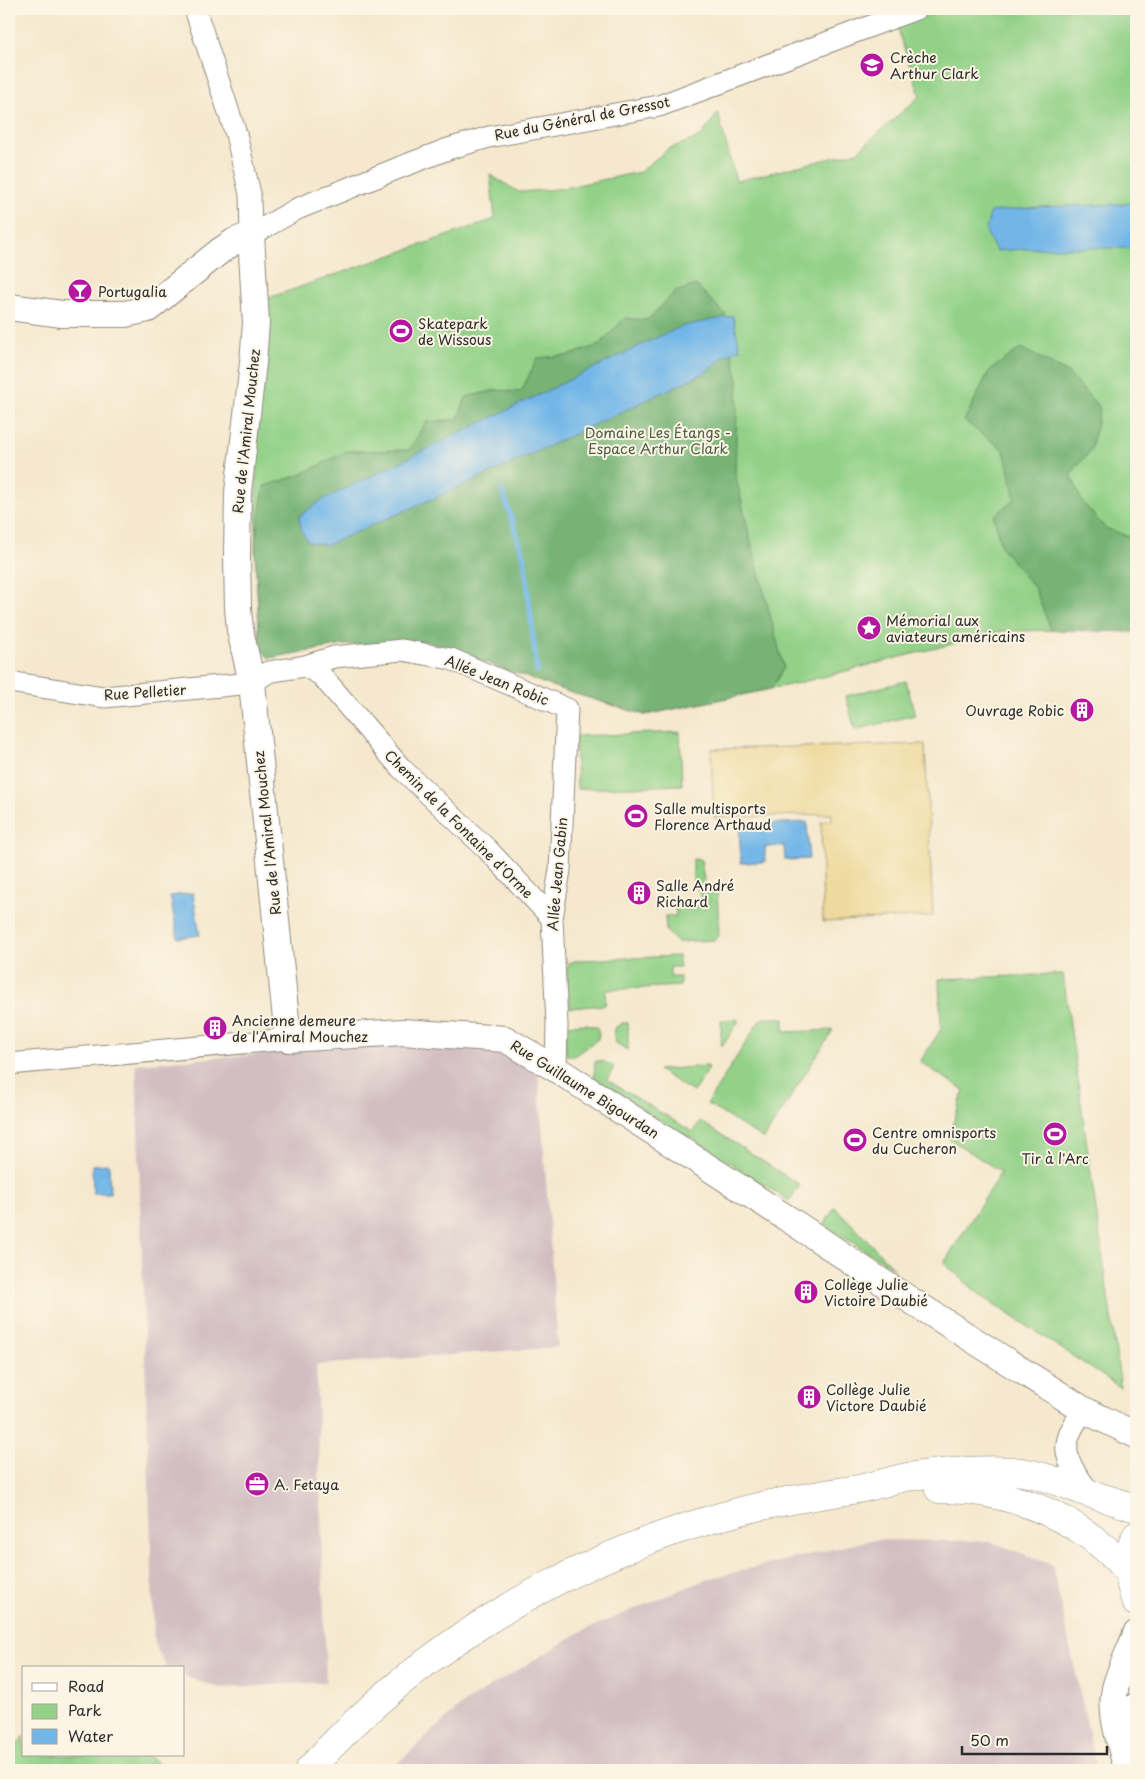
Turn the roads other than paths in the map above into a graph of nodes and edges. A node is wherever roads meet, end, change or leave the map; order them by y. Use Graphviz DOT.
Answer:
graph roads {
  1 [pos="194,9"];
  2 [pos="916,9"];
  3 [pos="251,235"];
  4 [pos="9,307"];
  5 [pos="305,666"];
  6 [pos="9,682"];
  7 [pos="252,683"];
  8 [pos="567,709"];
  9 [pos="552,918"];
  10 [pos="288,1039"];
  11 [pos="9,1064"];
  12 [pos="556,1069"];
  13 [pos="1084,1410"];
  14 [pos="1136,1435"];
  15 [pos="875,1486"];
  16 [pos="1090,1493"];
  17 [pos="1136,1508"];
  18 [pos="1136,1536"];
  19 [pos="1128,1572"];
  20 [pos="1136,1602"];
  21 [pos="1136,1634"];
  22 [pos="1136,1706"];
  23 [pos="310,1770"];
  24 [pos="1127,1770"];
  25 [pos="1134,1770"];
  1 -- 3 [label="street, Rue de l'Amiral Mouchez"];
  2 -- 3 [label="street, Rue du Général de Gressot"];
  3 -- 4 [label="street"];
  3 -- 7 [label="street, Rue de l'Amiral Mouchez"];
  5 -- 7 [label="street, Allée Jean Robic"];
  5 -- 8 [label="street, Allée Jean Robic"];
  5 -- 9 [label="street, Chemin de la Fontaine d'Orme"];
  6 -- 7 [label="street, Rue Pelletier"];
  7 -- 10 [label="street, Rue de l'Amiral Mouchez"];
  8 -- 9 [label="street, Allée Jean Gabin"];
  9 -- 12 [label="street, Allée Jean Gabin"];
  10 -- 11 [label="street, Rue Guillaume Bigourdan"];
  10 -- 12 [label="street, Rue Guillaume Bigourdan"];
  12 -- 13 [label="street, Rue Guillaume Bigourdan"];
  13 -- 14 [label="street, Rue Guillaume Bigourdan"];
  13 -- 16 [label="street"];
  15 -- 16 [label="main road"];
  15 -- 19 [label="main road"];
  15 -- 23 [label="main road"];
  16 -- 17 [label="main road"];
  18 -- 19 [label="main road"];
  19 -- 20 [label="main road"];
  21 -- 24 [label="street"];
  22 -- 25 [label="street"];
}
